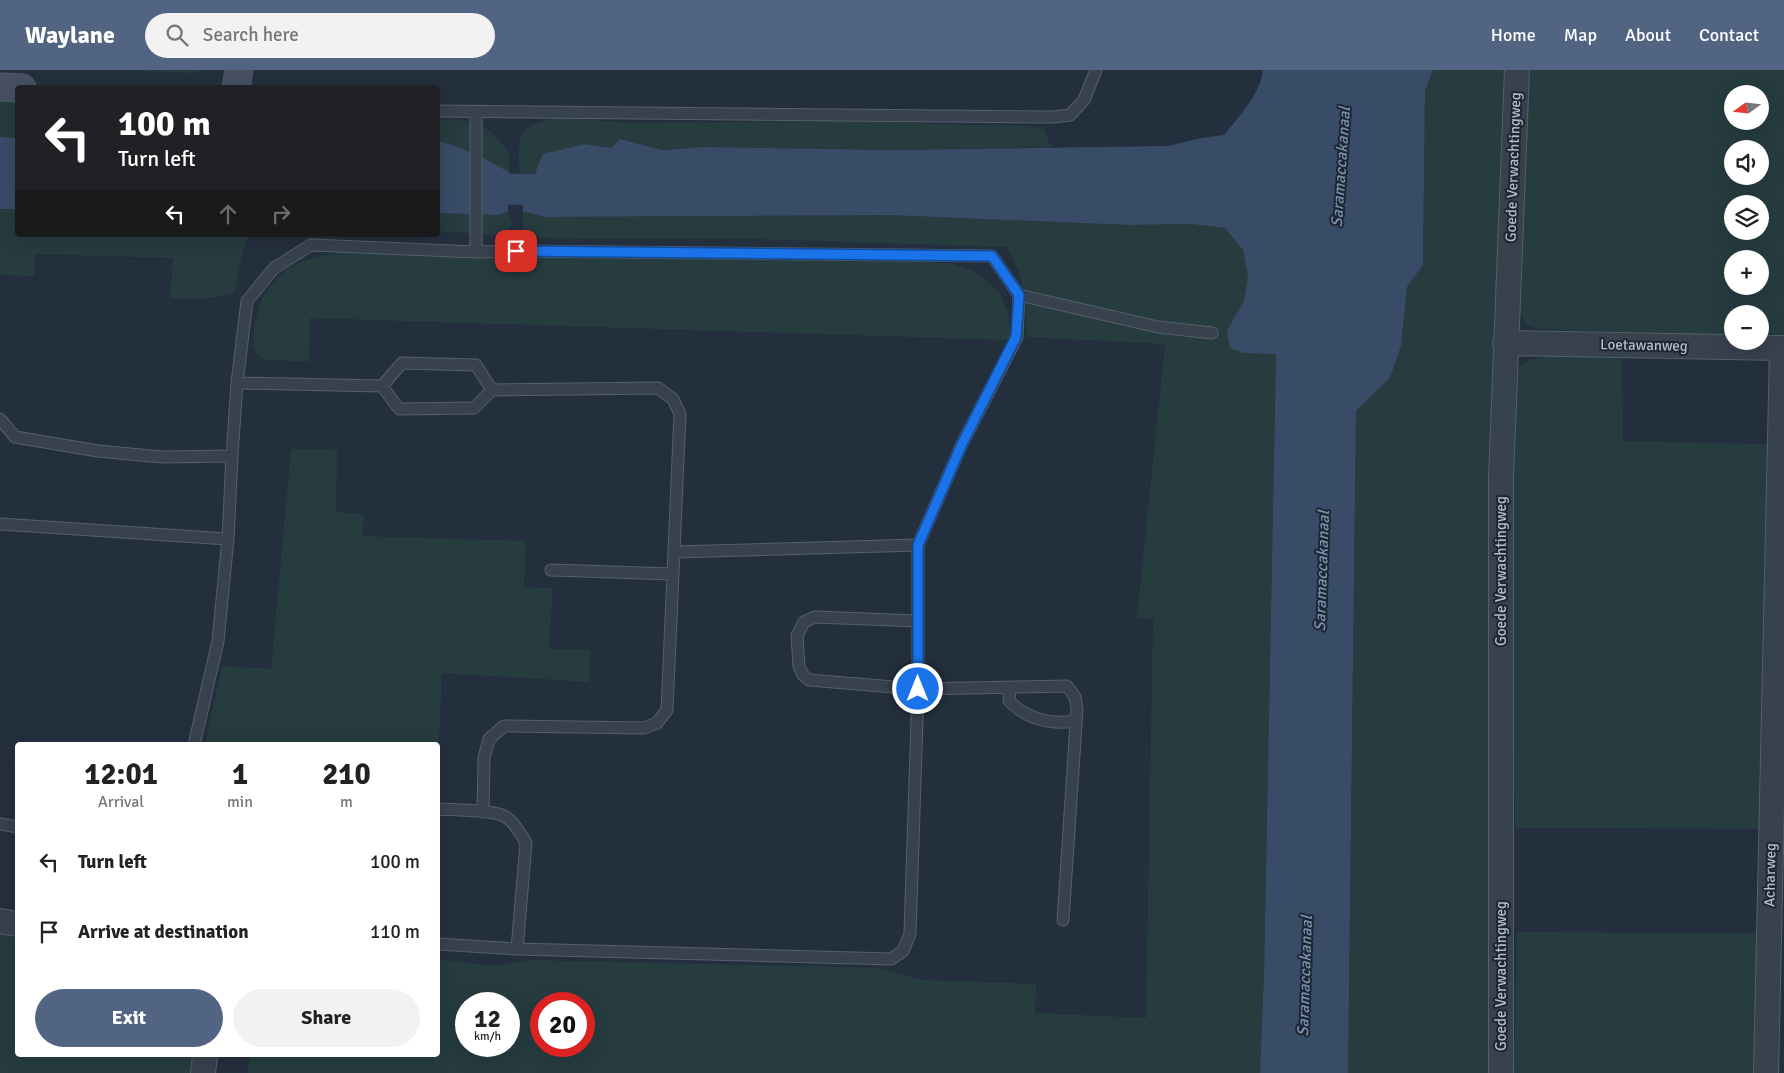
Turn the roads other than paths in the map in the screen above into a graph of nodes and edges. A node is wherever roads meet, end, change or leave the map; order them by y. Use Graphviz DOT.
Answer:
graph roads {
  1 [pos="238,70"];
  2 [pos="1096,70"];
  3 [pos="1517,70"];
  4 [pos="236,85"];
  5 [pos="0,87"];
  6 [pos="15,88"];
  7 [pos="440,111"];
  8 [pos="476,112"];
  9 [pos="476,246"];
  10 [pos="1019,295"];
  11 [pos="1212,333"];
  12 [pos="1505,343"];
  13 [pos="1783,348"];
  14 [pos="237,383"];
  15 [pos="382,386"];
  16 [pos="492,390"];
  17 [pos="0,419"];
  18 [pos="232,456"];
  19 [pos="0,524"];
  20 [pos="228,539"];
  21 [pos="918,545"];
  22 [pos="674,552"];
  23 [pos="551,570"];
  24 [pos="673,574"];
  25 [pos="1780,607"];
  26 [pos="918,621"];
  27 [pos="1010,687"];
  28 [pos="918,689"];
  29 [pos="1076,721"];
  30 [pos="195,742"];
  31 [pos="440,809"];
  32 [pos="483,812"];
  33 [pos="0,824"];
  34 [pos="15,826"];
  35 [pos="1063,920"];
  36 [pos="0,921"];
  37 [pos="15,924"];
  38 [pos="440,944"];
  39 [pos="517,949"];
  40 [pos="204,1057"];
  41 [pos="203,1073"];
  42 [pos="1502,1073"];
  43 [pos="1766,1073"];
  1 -- 4 [label="street"];
  2 -- 8 [label="lane"];
  3 -- 12 [label="street, Goede Verwachtingweg"];
  5 -- 6 [label="street"];
  7 -- 8 [label="lane"];
  8 -- 9 [label="lane"];
  9 -- 10 [label="lane"];
  9 -- 14 [label="lane"];
  10 -- 11 [label="lane"];
  10 -- 21 [label="lane"];
  12 -- 13 [label="street, Loetawanweg"];
  12 -- 42 [label="street, Goede Verwachtingweg"];
  13 -- 25 [label="street, Acharweg"];
  14 -- 15 [label="lane"];
  14 -- 18 [label="lane"];
  15 -- 16 [label="lane"];
  15 -- 16 [label="lane"];
  16 -- 22 [label="lane"];
  17 -- 18 [label="lane"];
  18 -- 20 [label="lane"];
  19 -- 20 [label="lane"];
  20 -- 30 [label="lane"];
  21 -- 22 [label="lane"];
  21 -- 26 [label="lane"];
  22 -- 24 [label="lane"];
  23 -- 24 [label="lane"];
  24 -- 32 [label="lane"];
  25 -- 43 [label="street, Acharweg"];
  26 -- 28 [label="lane"];
  26 -- 28 [label="lane"];
  27 -- 28 [label="lane"];
  27 -- 29 [label="lane"];
  27 -- 29 [label="lane"];
  28 -- 39 [label="lane"];
  29 -- 35 [label="lane"];
  31 -- 32 [label="lane"];
  32 -- 39 [label="lane"];
  33 -- 34 [label="lane"];
  36 -- 37 [label="street"];
  38 -- 39 [label="lane"];
  40 -- 41 [label="street"];
}
